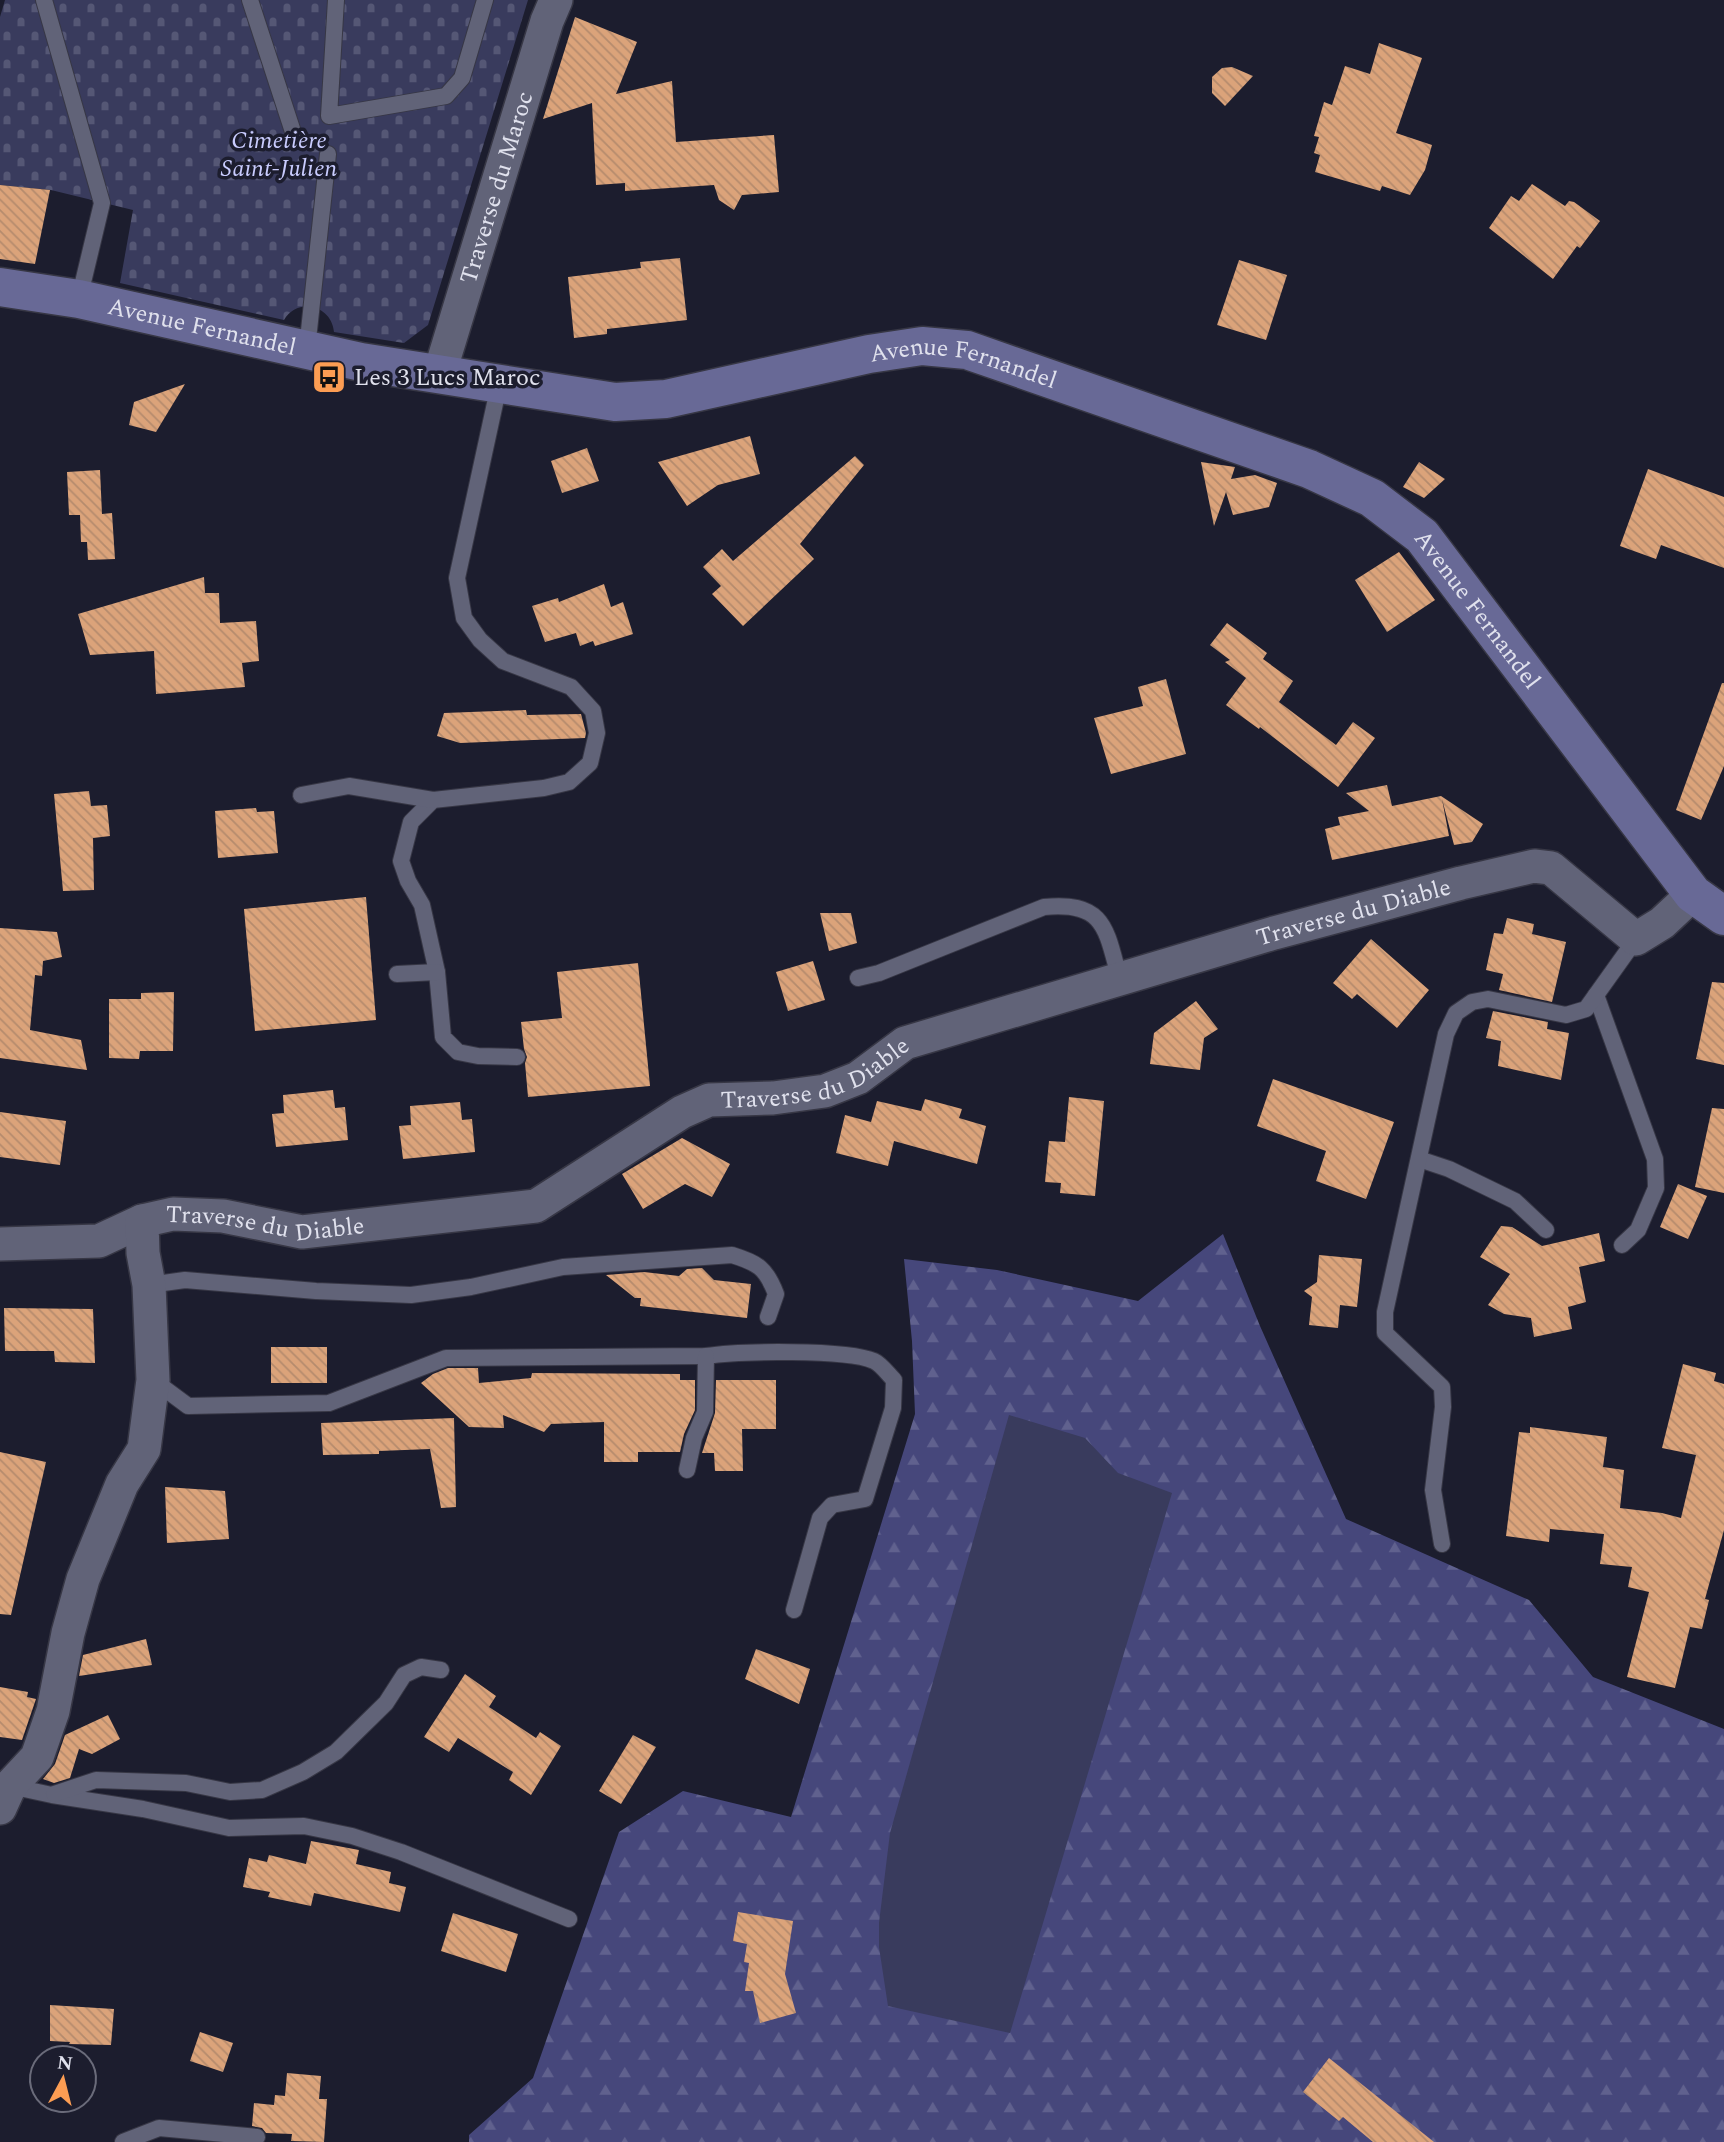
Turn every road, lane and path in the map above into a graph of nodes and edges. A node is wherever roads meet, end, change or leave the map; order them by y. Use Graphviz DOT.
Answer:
graph roads {
  1 [pos="44,0"];
  2 [pos="250,0"];
  3 [pos="335,0"];
  4 [pos="485,0"];
  5 [pos="556,0"];
  6 [pos="295,138"];
  7 [pos="328,154"];
  8 [pos="0,287"];
  9 [pos="79,299"];
  10 [pos="307,349"];
  11 [pos="439,375"];
  12 [pos="499,385"];
  13 [pos="301,794"];
  14 [pos="433,800"];
  15 [pos="1693,894"];
  16 [pos="1724,916"];
  17 [pos="1636,939"];
  18 [pos="437,972"];
  19 [pos="397,974"];
  20 [pos="858,978"];
  21 [pos="1120,980"];
  22 [pos="1596,995"];
  23 [pos="517,1057"];
  24 [pos="1419,1159"];
  25 [pos="142,1221"];
  26 [pos="1546,1230"];
  27 [pos="0,1244"];
  28 [pos="1622,1245"];
  29 [pos="149,1285"];
  30 [pos="768,1317"];
  31 [pos="706,1356"];
  32 [pos="153,1380"];
  33 [pos="687,1470"];
  34 [pos="1442,1544"];
  35 [pos="794,1610"];
  36 [pos="441,1670"];
  37 [pos="52,1795"];
  38 [pos="5,1797"];
  39 [pos="569,1919"];
  40 [pos="257,2137"];
  41 [pos="123,2142"];
  1 -- 9 [label="lane"];
  2 -- 6 [label="lane"];
  3 -- 4 [label="lane"];
  5 -- 11 [label="street, Traverse du Maroc"];
  7 -- 10 [label="lane"];
  8 -- 9 [label="main road, Avenue Fernandel"];
  9 -- 10 [label="main road, Avenue Fernandel"];
  10 -- 11 [label="main road, Avenue Fernandel"];
  11 -- 12 [label="main road, Avenue Fernandel"];
  12 -- 14 [label="lane"];
  12 -- 15 [label="main road, Avenue Fernandel"];
  13 -- 14 [label="lane"];
  14 -- 18 [label="lane"];
  15 -- 16 [label="main road, Avenue Fernandel"];
  15 -- 17 [label="street"];
  17 -- 21 [label="street, Traverse du Diable"];
  17 -- 22 [label="lane"];
  18 -- 19 [label="lane"];
  18 -- 23 [label="lane"];
  20 -- 21 [label="lane"];
  21 -- 25 [label="street, Traverse du Diable"];
  22 -- 24 [label="lane"];
  22 -- 28 [label="lane"];
  24 -- 26 [label="lane"];
  24 -- 34 [label="lane"];
  25 -- 27 [label="street"];
  25 -- 29 [label="street, Traverse du Diable"];
  29 -- 30 [label="lane"];
  29 -- 32 [label="street, Traverse du Diable"];
  31 -- 32 [label="lane"];
  31 -- 33 [label="lane"];
  31 -- 35 [label="lane"];
  32 -- 38 [label="street, Traverse du Diable"];
  36 -- 37 [label="lane"];
  37 -- 38 [label="lane"];
  37 -- 39 [label="lane"];
  40 -- 41 [label="lane"];
}
